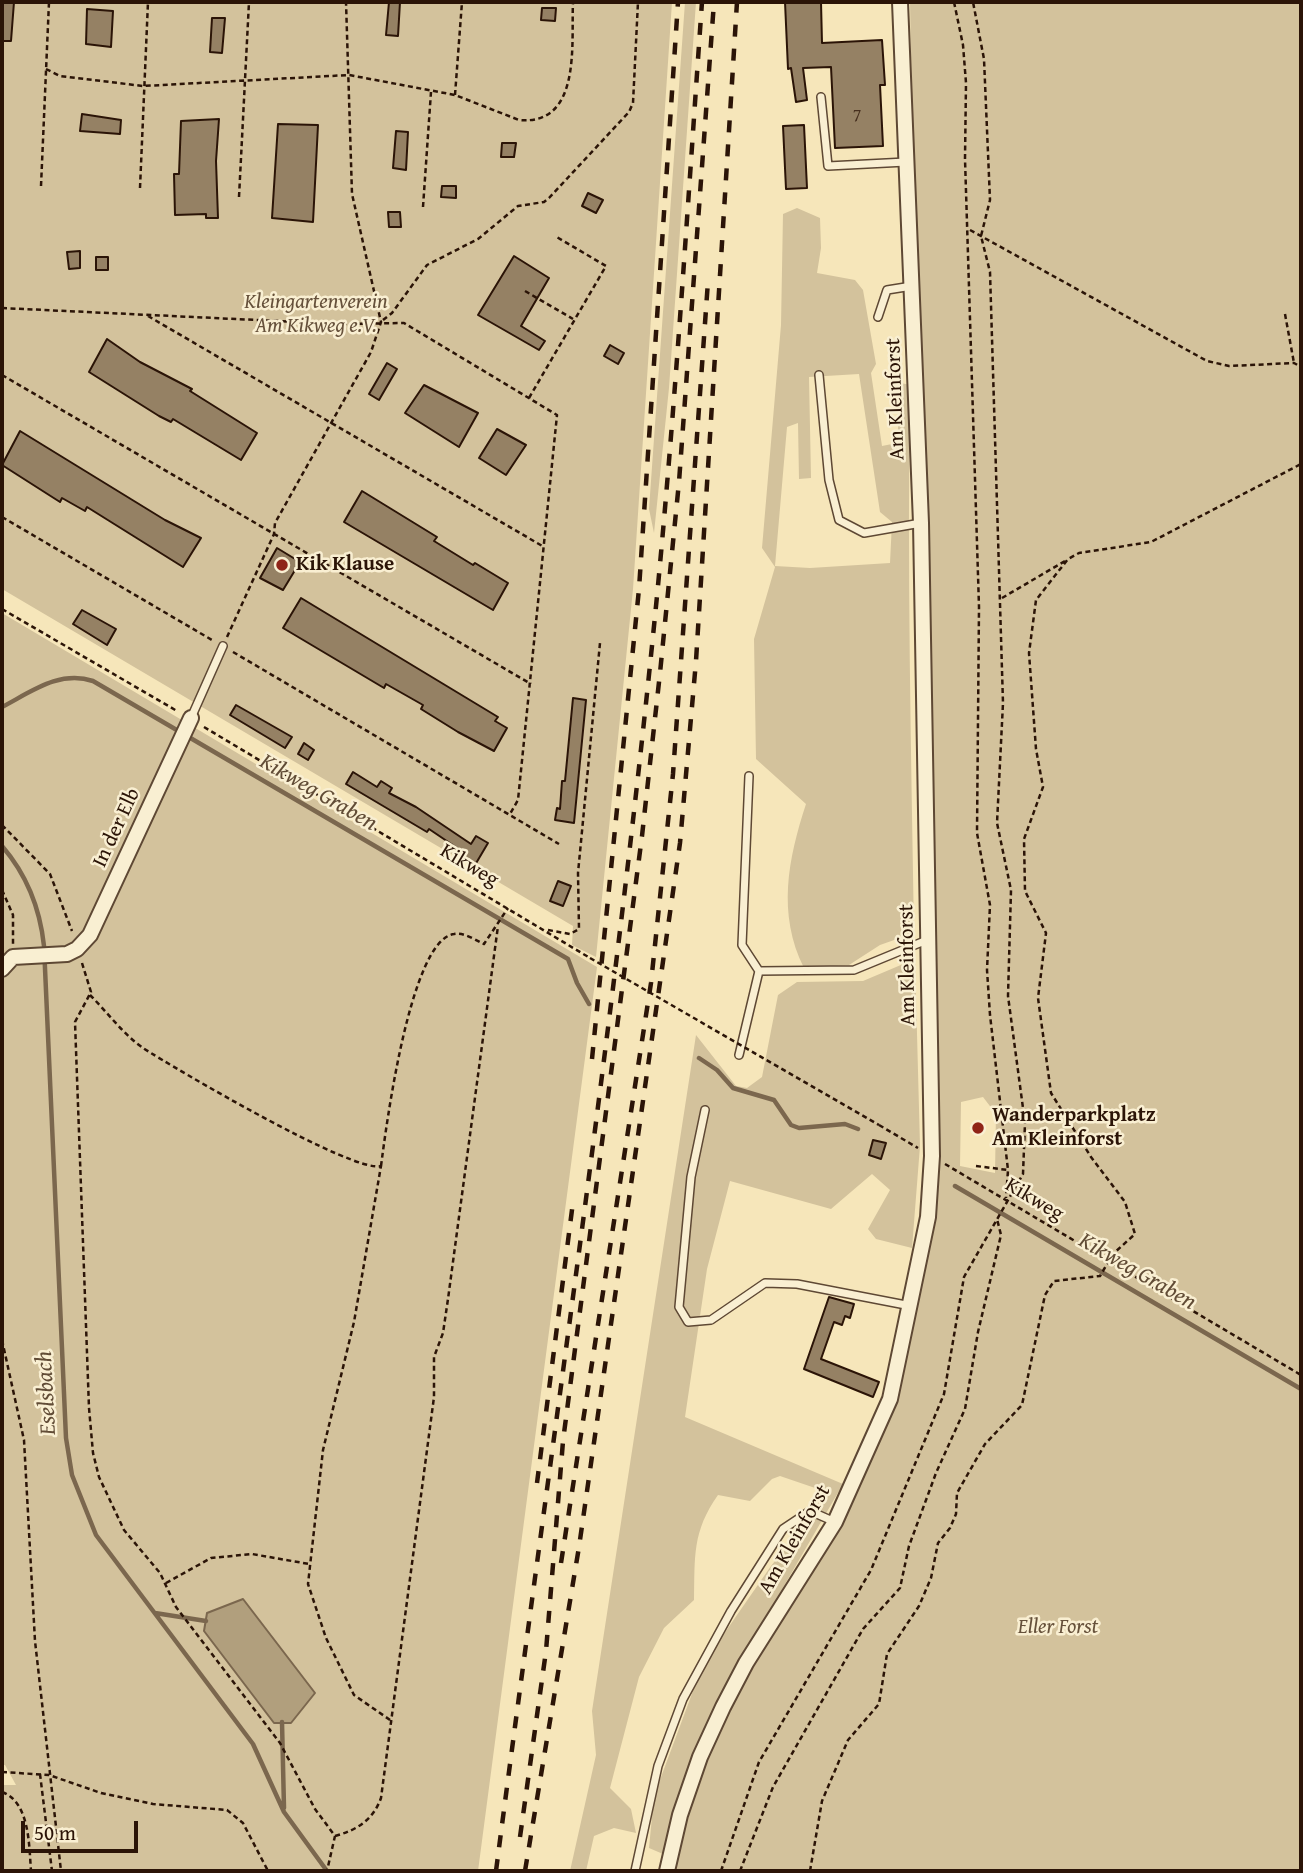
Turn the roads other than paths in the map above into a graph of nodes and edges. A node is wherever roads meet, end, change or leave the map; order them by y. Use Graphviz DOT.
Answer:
graph roads {
  1 [pos="900,2"];
  2 [pos="821,97"];
  3 [pos="906,162"];
  4 [pos="913,286"];
  5 [pos="878,317"];
  6 [pos="820,375"];
  7 [pos="921,523"];
  8 [pos="223,646"];
  9 [pos="186,728"];
  10 [pos="749,776"];
  11 [pos="928,940"];
  12 [pos="2,969"];
  13 [pos="759,971"];
  14 [pos="739,1055"];
  15 [pos="705,1110"];
  16 [pos="911,1306"];
  17 [pos="835,1522"];
  18 [pos="635,1871"];
  19 [pos="667,1871"];
  1 -- 3 [label="street, Am Kleinforst"];
  2 -- 3 [label="lane"];
  3 -- 4 [label="street, Am Kleinforst"];
  4 -- 5 [label="lane"];
  4 -- 7 [label="street, Am Kleinforst"];
  6 -- 7 [label="lane"];
  7 -- 11 [label="street, Am Kleinforst"];
  8 -- 9 [label="lane, In der Elb"];
  9 -- 12 [label="street, In der Elb"];
  10 -- 13 [label="lane"];
  11 -- 13 [label="lane"];
  11 -- 16 [label="street, Am Kleinforst"];
  13 -- 14 [label="lane"];
  15 -- 16 [label="lane"];
  16 -- 17 [label="street, Am Kleinforst"];
  17 -- 18 [label="lane"];
  17 -- 19 [label="street, Am Kleinforst"];
}
